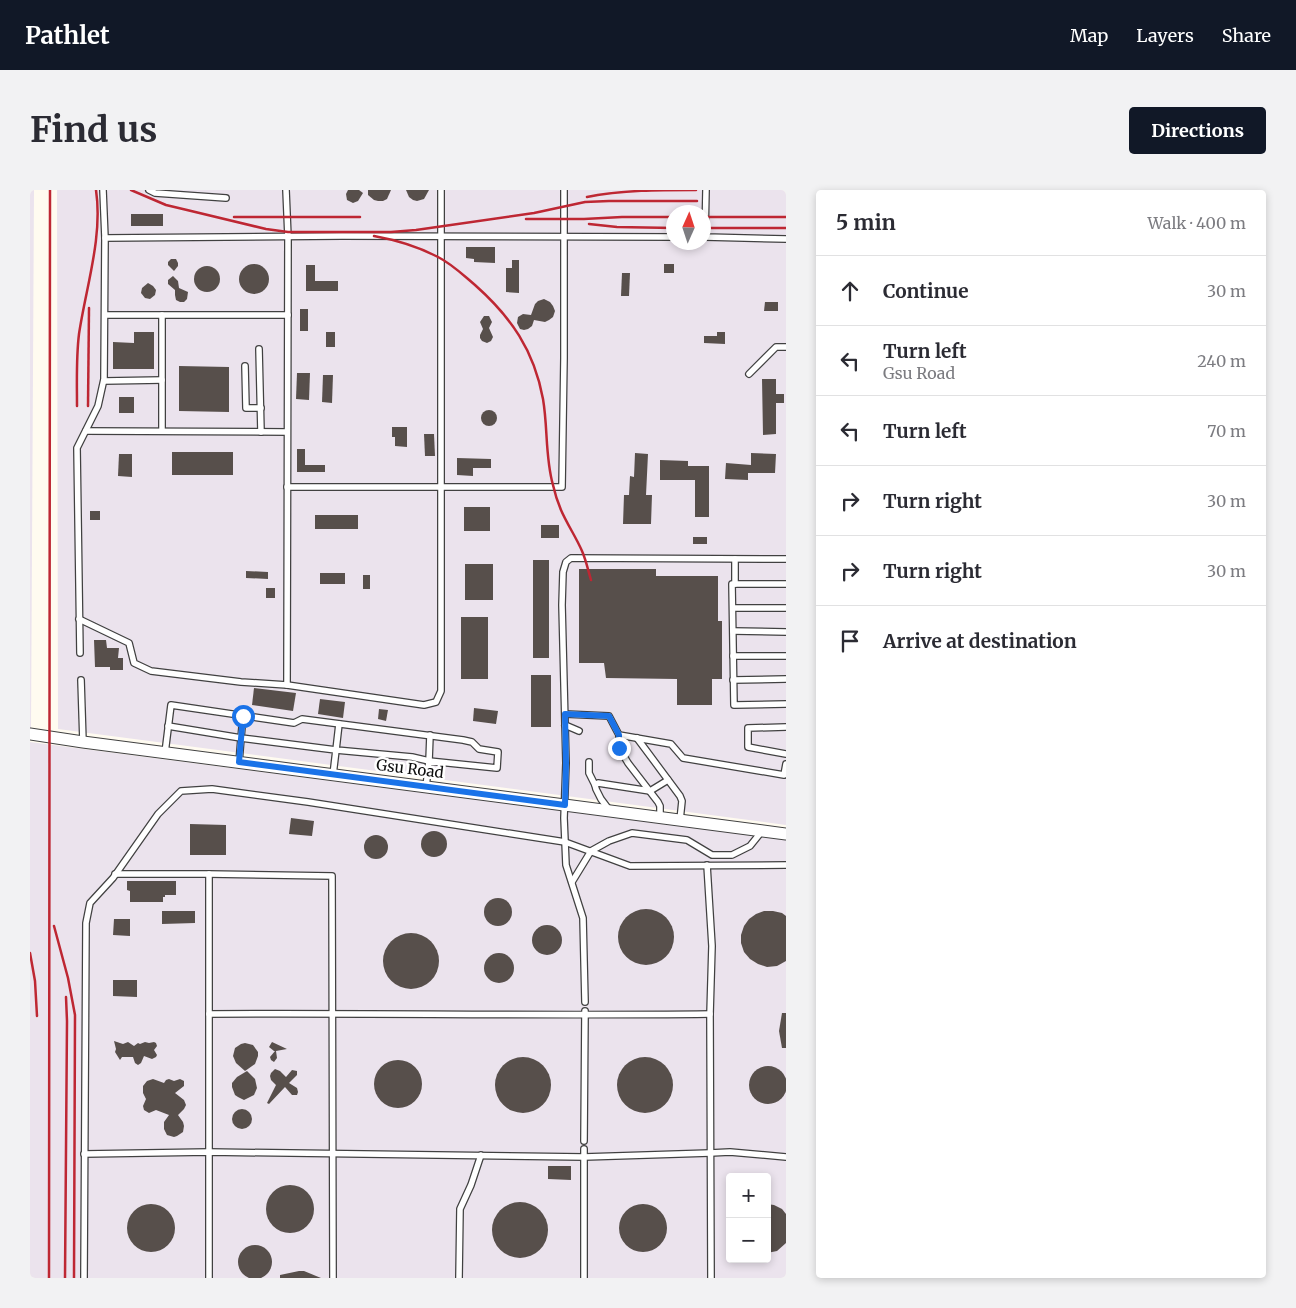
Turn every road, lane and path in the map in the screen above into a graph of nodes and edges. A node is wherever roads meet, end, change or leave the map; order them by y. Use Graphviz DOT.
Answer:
graph roads {
  1 [pos="103,190"];
  2 [pos="149,190"];
  3 [pos="286,190"];
  4 [pos="441,190"];
  5 [pos="564,190"];
  6 [pos="706,190"];
  7 [pos="226,198"];
  8 [pos="705,205"];
  9 [pos="440,236"];
  10 [pos="288,237"];
  11 [pos="564,237"];
  12 [pos="666,237"];
  13 [pos="711,237"];
  14 [pos="105,238"];
  15 [pos="786,239"];
  16 [pos="105,315"];
  17 [pos="162,315"];
  18 [pos="288,315"];
  19 [pos="786,346"];
  20 [pos="259,349"];
  21 [pos="246,366"];
  22 [pos="749,374"];
  23 [pos="162,380"];
  24 [pos="104,381"];
  25 [pos="260,408"];
  26 [pos="86,431"];
  27 [pos="162,431"];
  28 [pos="261,432"];
  29 [pos="288,432"];
  30 [pos="288,487"];
  31 [pos="440,487"];
  32 [pos="735,559"];
  33 [pos="786,559"];
  34 [pos="735,584"];
  35 [pos="786,584"];
  36 [pos="733,608"];
  37 [pos="786,608"];
  38 [pos="79,620"];
  39 [pos="733,631"];
  40 [pos="786,632"];
  41 [pos="80,653"];
  42 [pos="733,656"];
  43 [pos="786,656"];
  44 [pos="786,679"];
  45 [pos="81,680"];
  46 [pos="733,680"];
  47 [pos="287,685"];
  48 [pos="786,704"];
  49 [pos="565,714"];
  50 [pos="243,716"];
  51 [pos="339,724"];
  52 [pos="565,725"];
  53 [pos="168,726"];
  54 [pos="786,728"];
  55 [pos="578,731"];
  56 [pos="30,734"];
  57 [pos="430,735"];
  58 [pos="619,735"];
  59 [pos="241,738"];
  60 [pos="637,738"];
  61 [pos="83,742"];
  62 [pos="336,750"];
  63 [pos="165,753"];
  64 [pos="786,754"];
  65 [pos="428,761"];
  66 [pos="239,762"];
  67 [pos="589,762"];
  68 [pos="786,764"];
  69 [pos="333,775"];
  70 [pos="668,780"];
  71 [pos="595,785"];
  72 [pos="426,787"];
  73 [pos="650,791"];
  74 [pos="565,805"];
  75 [pos="610,811"];
  76 [pos="660,817"];
  77 [pos="680,820"];
  78 [pos="762,830"];
  79 [pos="786,834"];
  80 [pos="565,842"];
  81 [pos="591,851"];
  82 [pos="786,865"];
  83 [pos="707,866"];
  84 [pos="115,874"];
  85 [pos="209,874"];
  86 [pos="572,882"];
  87 [pos="585,1002"];
  88 [pos="332,1013"];
  89 [pos="585,1013"];
  90 [pos="209,1014"];
  91 [pos="710,1014"];
  92 [pos="584,1141"];
  93 [pos="584,1149"];
  94 [pos="209,1152"];
  95 [pos="333,1153"];
  96 [pos="710,1153"];
  97 [pos="84,1154"];
  98 [pos="482,1155"];
  99 [pos="786,1156"];
  100 [pos="584,1157"];
  101 [pos="84,1278"];
  102 [pos="209,1278"];
  103 [pos="333,1278"];
  104 [pos="459,1278"];
  105 [pos="584,1278"];
  106 [pos="711,1278"];
  1 -- 14 [label="lane"];
  2 -- 7 [label="lane"];
  3 -- 10 [label="lane"];
  4 -- 9 [label="lane"];
  5 -- 11 [label="lane"];
  6 -- 8 [label="lane"];
  9 -- 10 [label="lane"];
  9 -- 11 [label="lane"];
  9 -- 31 [label="lane"];
  10 -- 14 [label="lane"];
  10 -- 18 [label="lane"];
  11 -- 12 [label="lane"];
  11 -- 31 [label="lane"];
  13 -- 15 [label="lane"];
  14 -- 16 [label="lane"];
  16 -- 17 [label="lane"];
  16 -- 24 [label="lane"];
  17 -- 18 [label="lane"];
  17 -- 23 [label="lane"];
  18 -- 29 [label="lane"];
  19 -- 22 [label="lane"];
  20 -- 25 [label="lane"];
  21 -- 25 [label="lane"];
  23 -- 24 [label="lane"];
  23 -- 27 [label="lane"];
  24 -- 26 [label="lane"];
  25 -- 28 [label="lane"];
  26 -- 27 [label="lane"];
  26 -- 38 [label="lane"];
  27 -- 28 [label="lane"];
  28 -- 29 [label="lane"];
  29 -- 30 [label="lane"];
  30 -- 31 [label="lane"];
  30 -- 47 [label="lane"];
  31 -- 47 [label="lane"];
  32 -- 33 [label="lane"];
  32 -- 34 [label="lane"];
  32 -- 49 [label="lane"];
  34 -- 35 [label="lane"];
  34 -- 36 [label="lane"];
  36 -- 37 [label="lane"];
  36 -- 39 [label="lane"];
  38 -- 41 [label="lane"];
  38 -- 47 [label="lane"];
  39 -- 40 [label="lane"];
  39 -- 42 [label="lane"];
  42 -- 43 [label="lane"];
  42 -- 46 [label="lane"];
  44 -- 46 [label="lane"];
  45 -- 61 [label="lane"];
  46 -- 48 [label="lane"];
  49 -- 52 [label="lane"];
  49 -- 58 [label="lane"];
  50 -- 51 [label="lane"];
  50 -- 53 [label="lane"];
  50 -- 59 [label="lane"];
  51 -- 57 [label="lane"];
  51 -- 62 [label="lane"];
  52 -- 55 [label="lane"];
  52 -- 74 [label="lane"];
  53 -- 59 [label="lane"];
  53 -- 63 [label="lane"];
  54 -- 64 [label="lane"];
  56 -- 61 [label="street, Gsu Road"];
  57 -- 65 [label="lane"];
  57 -- 65 [label="lane"];
  58 -- 60 [label="lane"];
  58 -- 73 [label="lane"];
  59 -- 62 [label="lane"];
  59 -- 66 [label="lane"];
  60 -- 68 [label="lane"];
  60 -- 70 [label="lane"];
  61 -- 63 [label="street, Gsu Road"];
  62 -- 65 [label="lane"];
  62 -- 69 [label="lane"];
  63 -- 66 [label="street, Gsu Road"];
  65 -- 72 [label="lane"];
  66 -- 69 [label="street, Gsu Road"];
  67 -- 71 [label="lane"];
  69 -- 72 [label="street, Gsu Road"];
  70 -- 73 [label="lane"];
  70 -- 77 [label="lane"];
  71 -- 73 [label="lane"];
  71 -- 75 [label="lane"];
  72 -- 74 [label="street, Gsu Road"];
  73 -- 76 [label="lane"];
  74 -- 75 [label="street, Gsu Road"];
  74 -- 80 [label="lane"];
  75 -- 76 [label="street, Gsu Road"];
  76 -- 77 [label="street, Gsu Road"];
  77 -- 78 [label="street, Gsu Road"];
  78 -- 79 [label="street, Gsu Road"];
  78 -- 81 [label="lane"];
  80 -- 81 [label="lane"];
  80 -- 84 [label="lane"];
  80 -- 86 [label="lane"];
  81 -- 83 [label="lane"];
  81 -- 86 [label="lane"];
  82 -- 83 [label="lane"];
  83 -- 91 [label="lane"];
  84 -- 85 [label="lane"];
  84 -- 97 [label="lane"];
  85 -- 88 [label="lane"];
  85 -- 90 [label="lane"];
  86 -- 87 [label="lane"];
  88 -- 89 [label="lane"];
  88 -- 90 [label="lane"];
  88 -- 95 [label="lane"];
  89 -- 91 [label="lane"];
  89 -- 92 [label="lane"];
  90 -- 94 [label="lane"];
  91 -- 96 [label="lane"];
  93 -- 100 [label="lane"];
  94 -- 95 [label="lane"];
  94 -- 97 [label="lane"];
  94 -- 102 [label="lane"];
  95 -- 98 [label="lane"];
  95 -- 103 [label="lane"];
  96 -- 99 [label="lane"];
  96 -- 100 [label="lane"];
  96 -- 106 [label="lane"];
  97 -- 101 [label="lane"];
  98 -- 100 [label="lane"];
  98 -- 104 [label="lane"];
  100 -- 105 [label="lane"];
}
